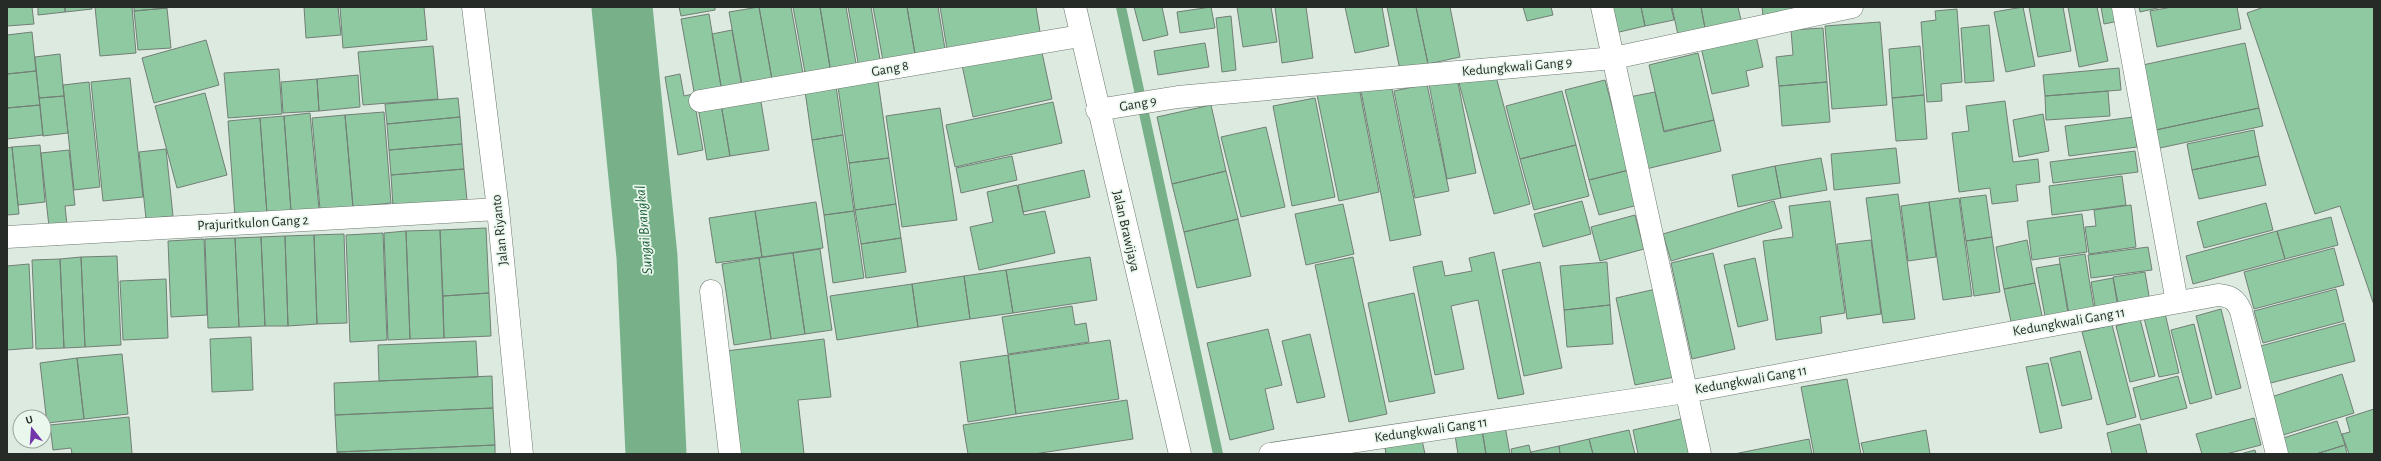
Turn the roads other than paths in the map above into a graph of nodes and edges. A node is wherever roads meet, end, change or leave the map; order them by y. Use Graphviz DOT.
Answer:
graph roads {
  1 [pos="473,7"];
  2 [pos="1075,7"];
  3 [pos="1602,7"];
  4 [pos="1852,7"];
  5 [pos="2123,7"];
  6 [pos="1080,36"];
  7 [pos="1614,58"];
  8 [pos="1178,97"];
  9 [pos="700,101"];
  10 [pos="1097,110"];
  11 [pos="498,209"];
  12 [pos="7,237"];
  13 [pos="711,291"];
  14 [pos="2177,302"];
  15 [pos="1686,392"];
  16 [pos="522,454"];
  17 [pos="730,454"];
  18 [pos="1180,454"];
  19 [pos="1270,454"];
  20 [pos="1700,454"];
  21 [pos="2278,454"];
  1 -- 11 [label="street, Jalan Riyanto"];
  2 -- 6 [label="street, Jalan Brawijaya"];
  3 -- 7 [label="street"];
  4 -- 7 [label="street, Kedungkwali Gang 9"];
  5 -- 14 [label="street"];
  6 -- 9 [label="street, Gang 8"];
  6 -- 10 [label="street, Jalan Brawijaya"];
  7 -- 8 [label="street, Kedungkwali Gang 9"];
  7 -- 15 [label="street"];
  8 -- 10 [label="street, Gang 9"];
  10 -- 18 [label="street, Jalan Brawijaya"];
  11 -- 12 [label="street, Prajuritkulon Gang 2"];
  11 -- 16 [label="street, Jalan Riyanto"];
  13 -- 17 [label="street"];
  14 -- 15 [label="street, Kedungkwali Gang 11"];
  14 -- 21 [label="street, Kedungkwali Gang 11"];
  15 -- 19 [label="street, Kedungkwali Gang 11"];
  15 -- 20 [label="street"];
}
